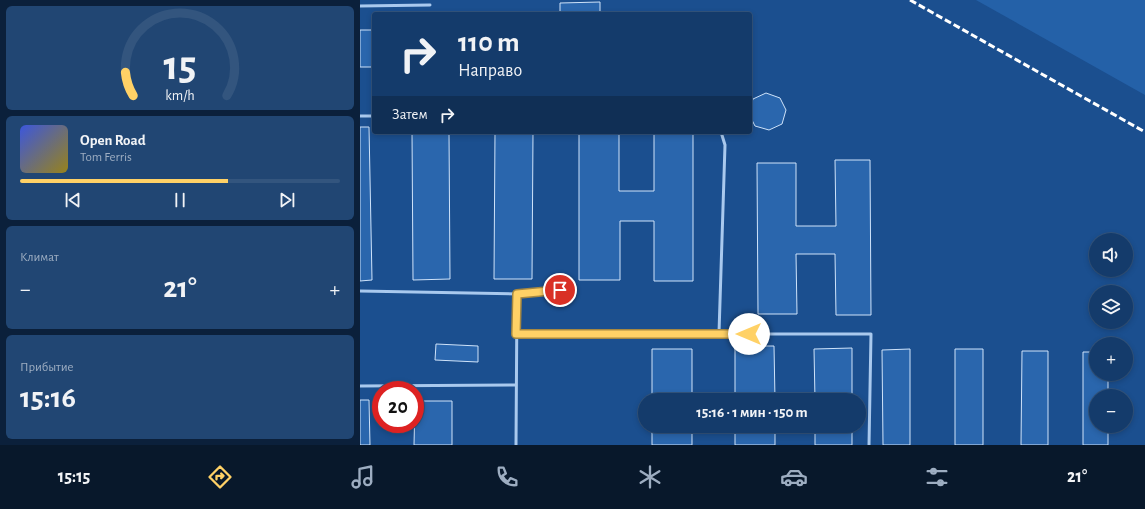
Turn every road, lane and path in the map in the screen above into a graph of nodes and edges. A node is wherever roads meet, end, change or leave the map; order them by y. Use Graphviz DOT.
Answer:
graph roads {
  1 [pos="430,4"];
  2 [pos="360,6"];
  3 [pos="360,116"];
  4 [pos="372,116"];
  5 [pos="722,134"];
  6 [pos="560,290"];
  7 [pos="360,291"];
  8 [pos="517,294"];
  9 [pos="718,333"];
  10 [pos="516,334"];
  11 [pos="516,385"];
  12 [pos="360,386"];
  13 [pos="516,445"];
  14 [pos="869,445"];
  1 -- 2 [label="lane"];
  3 -- 4 [label="lane"];
  5 -- 9 [label="lane"];
  6 -- 8 [label="lane"];
  7 -- 8 [label="lane"];
  8 -- 10 [label="lane"];
  9 -- 10 [label="lane"];
  9 -- 14 [label="lane"];
  10 -- 11 [label="lane"];
  11 -- 12 [label="lane"];
  11 -- 13 [label="lane"];
}
